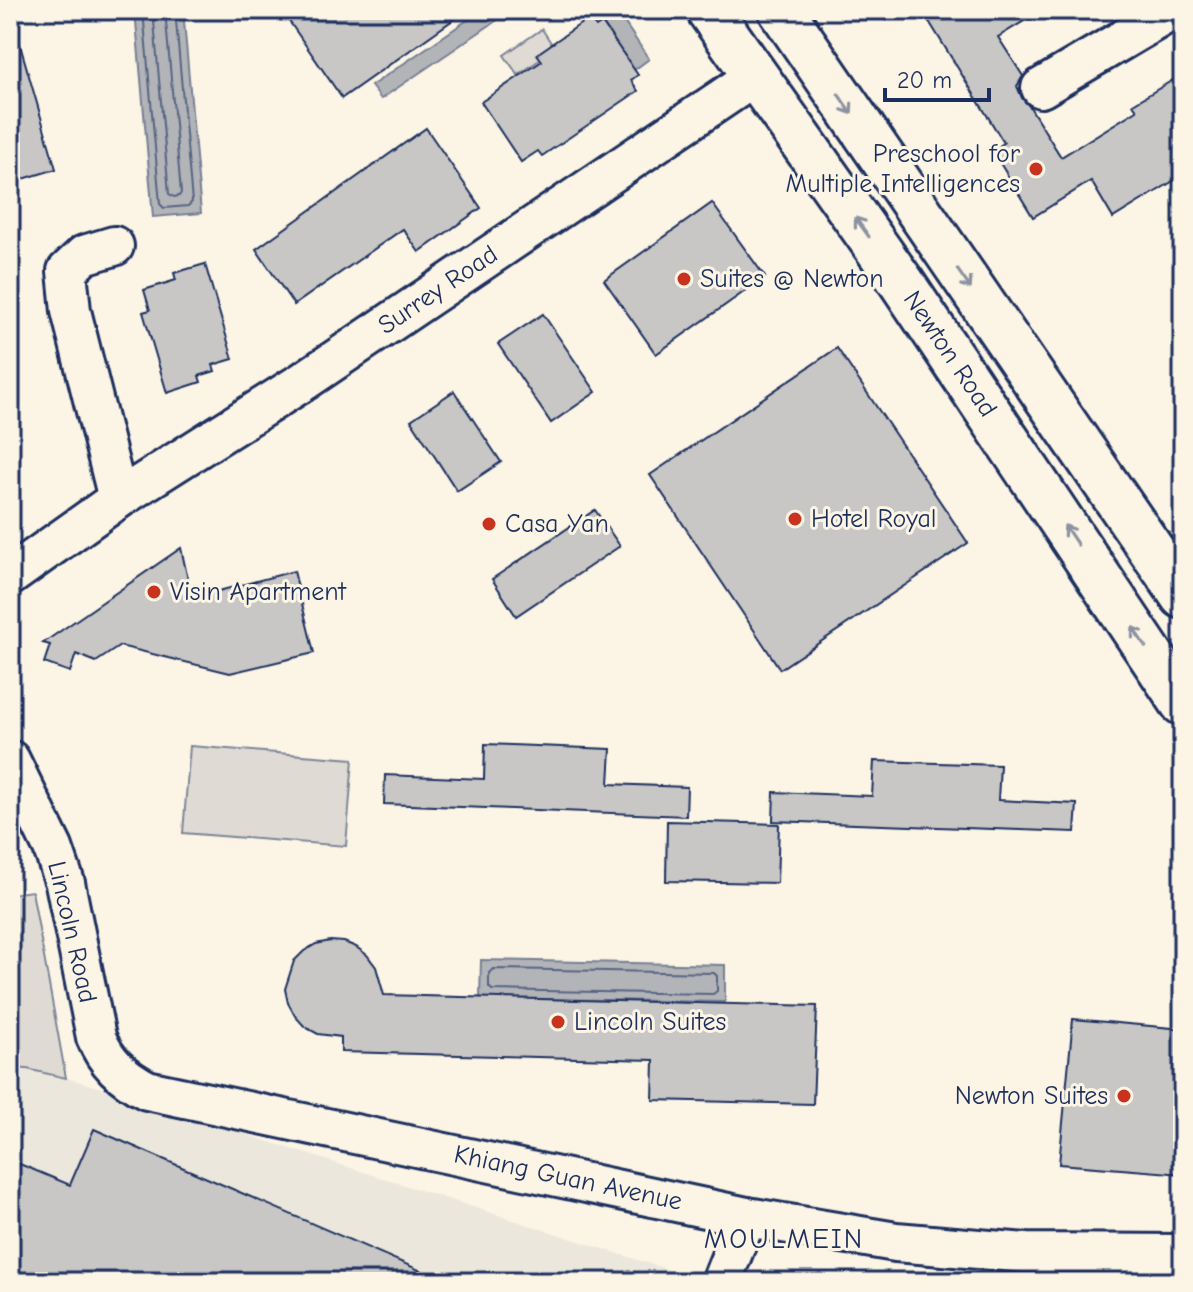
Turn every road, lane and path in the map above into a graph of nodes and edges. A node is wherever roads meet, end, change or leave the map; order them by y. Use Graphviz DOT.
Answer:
graph roads {
  1 [pos="709,10"];
  2 [pos="781,10"];
  3 [pos="1173,10"];
  4 [pos="754,77"];
  5 [pos="1041,88"];
  6 [pos="114,246"];
  7 [pos="118,499"];
  8 [pos="10,576"];
  9 [pos="1183,596"];
  10 [pos="1183,703"];
  11 [pos="10,760"];
  12 [pos="147,1090"];
  13 [pos="747,1217"];
  14 [pos="1183,1254"];
  15 [pos="721,1282"];
  1 -- 4 [label="main road, Newton Road"];
  2 -- 9 [label="main road, Newton Road, one-way"];
  3 -- 5 [label="street"];
  4 -- 7 [label="street, Surrey Road"];
  10 -- 4 [label="main road, Newton Road, one-way"];
  6 -- 7 [label="street"];
  7 -- 8 [label="street, Surrey Road"];
  11 -- 12 [label="street, Lincoln Road"];
  12 -- 13 [label="street, Khiang Guan Avenue"];
  13 -- 14 [label="street, Khiang Guan Avenue"];
  13 -- 15 [label="street"];
}
